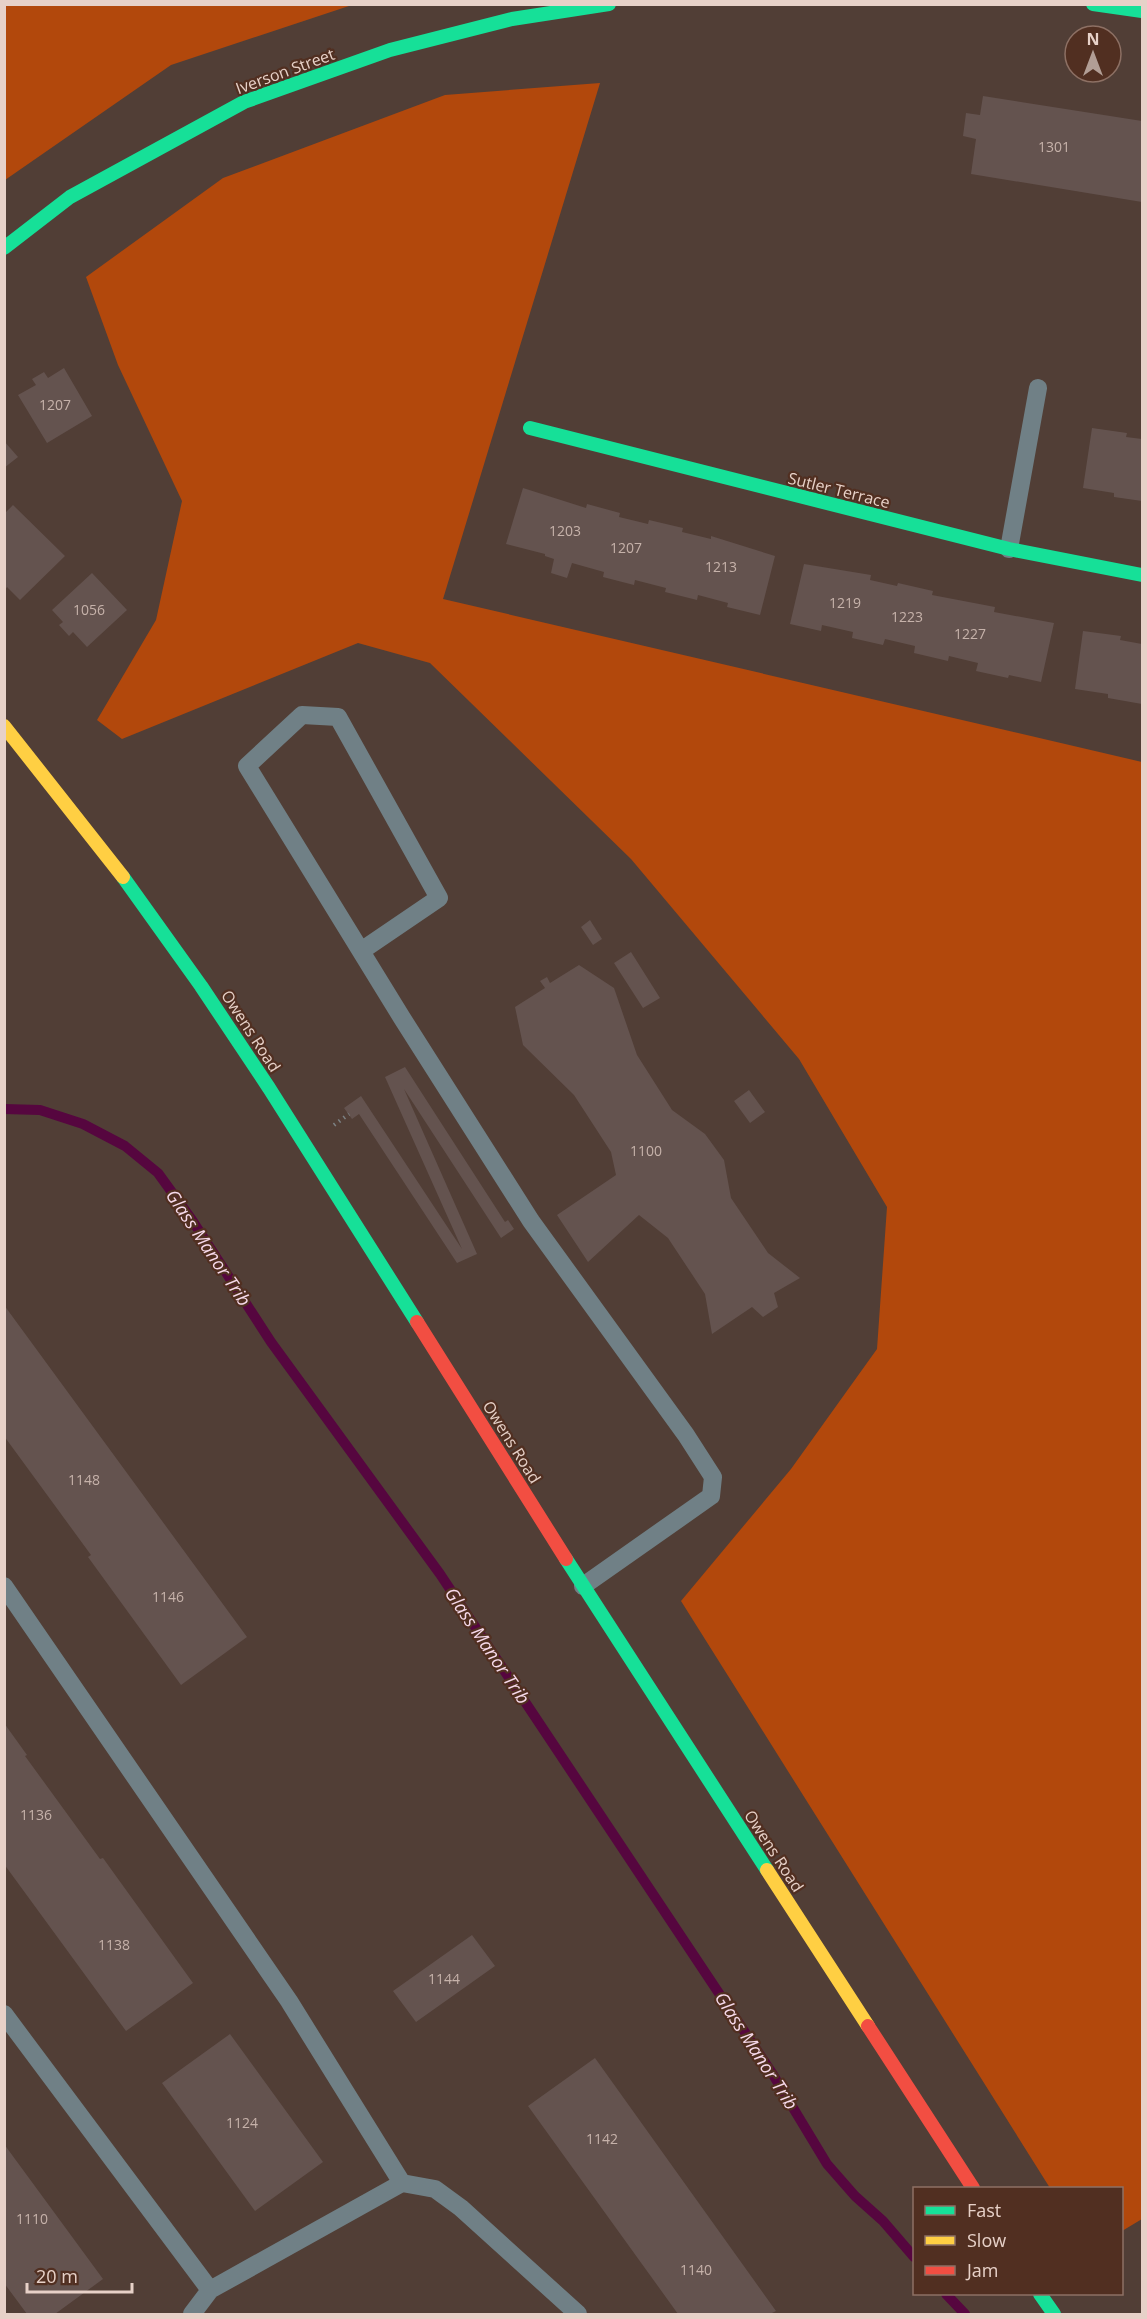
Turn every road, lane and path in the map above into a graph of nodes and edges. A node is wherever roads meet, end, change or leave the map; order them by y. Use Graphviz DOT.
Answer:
graph roads {
  1 [pos="609,4"];
  2 [pos="1093,4"];
  3 [pos="1143,11"];
  4 [pos="4,248"];
  5 [pos="1038,388"];
  6 [pos="530,428"];
  7 [pos="1009,549"];
  8 [pos="1143,575"];
  9 [pos="4,726"];
  10 [pos="361,951"];
  11 [pos="349,1114"];
  12 [pos="334,1125"];
  13 [pos="4,1586"];
  14 [pos="583,1586"];
  15 [pos="4,2014"];
  16 [pos="402,2183"];
  17 [pos="972,2187"];
  18 [pos="210,2290"];
  19 [pos="1041,2295"];
  20 [pos="192,2314"];
  21 [pos="578,2314"];
  22 [pos="1054,2314"];
  1 -- 4 [label="street, Iverson Street"];
  2 -- 3 [label="street"];
  5 -- 7 [label="lane"];
  6 -- 7 [label="street, Sutler Terrace"];
  7 -- 8 [label="street, Sutler Terrace"];
  9 -- 14 [label="street, Owens Road"];
  10 -- 10 [label="lane"];
  10 -- 14 [label="lane"];
  11 -- 12 [label="path"];
  13 -- 16 [label="lane"];
  14 -- 17 [label="street, Owens Road"];
  15 -- 18 [label="lane"];
  16 -- 18 [label="lane"];
  16 -- 21 [label="lane"];
  18 -- 20 [label="lane"];
  19 -- 22 [label="street"];
}
